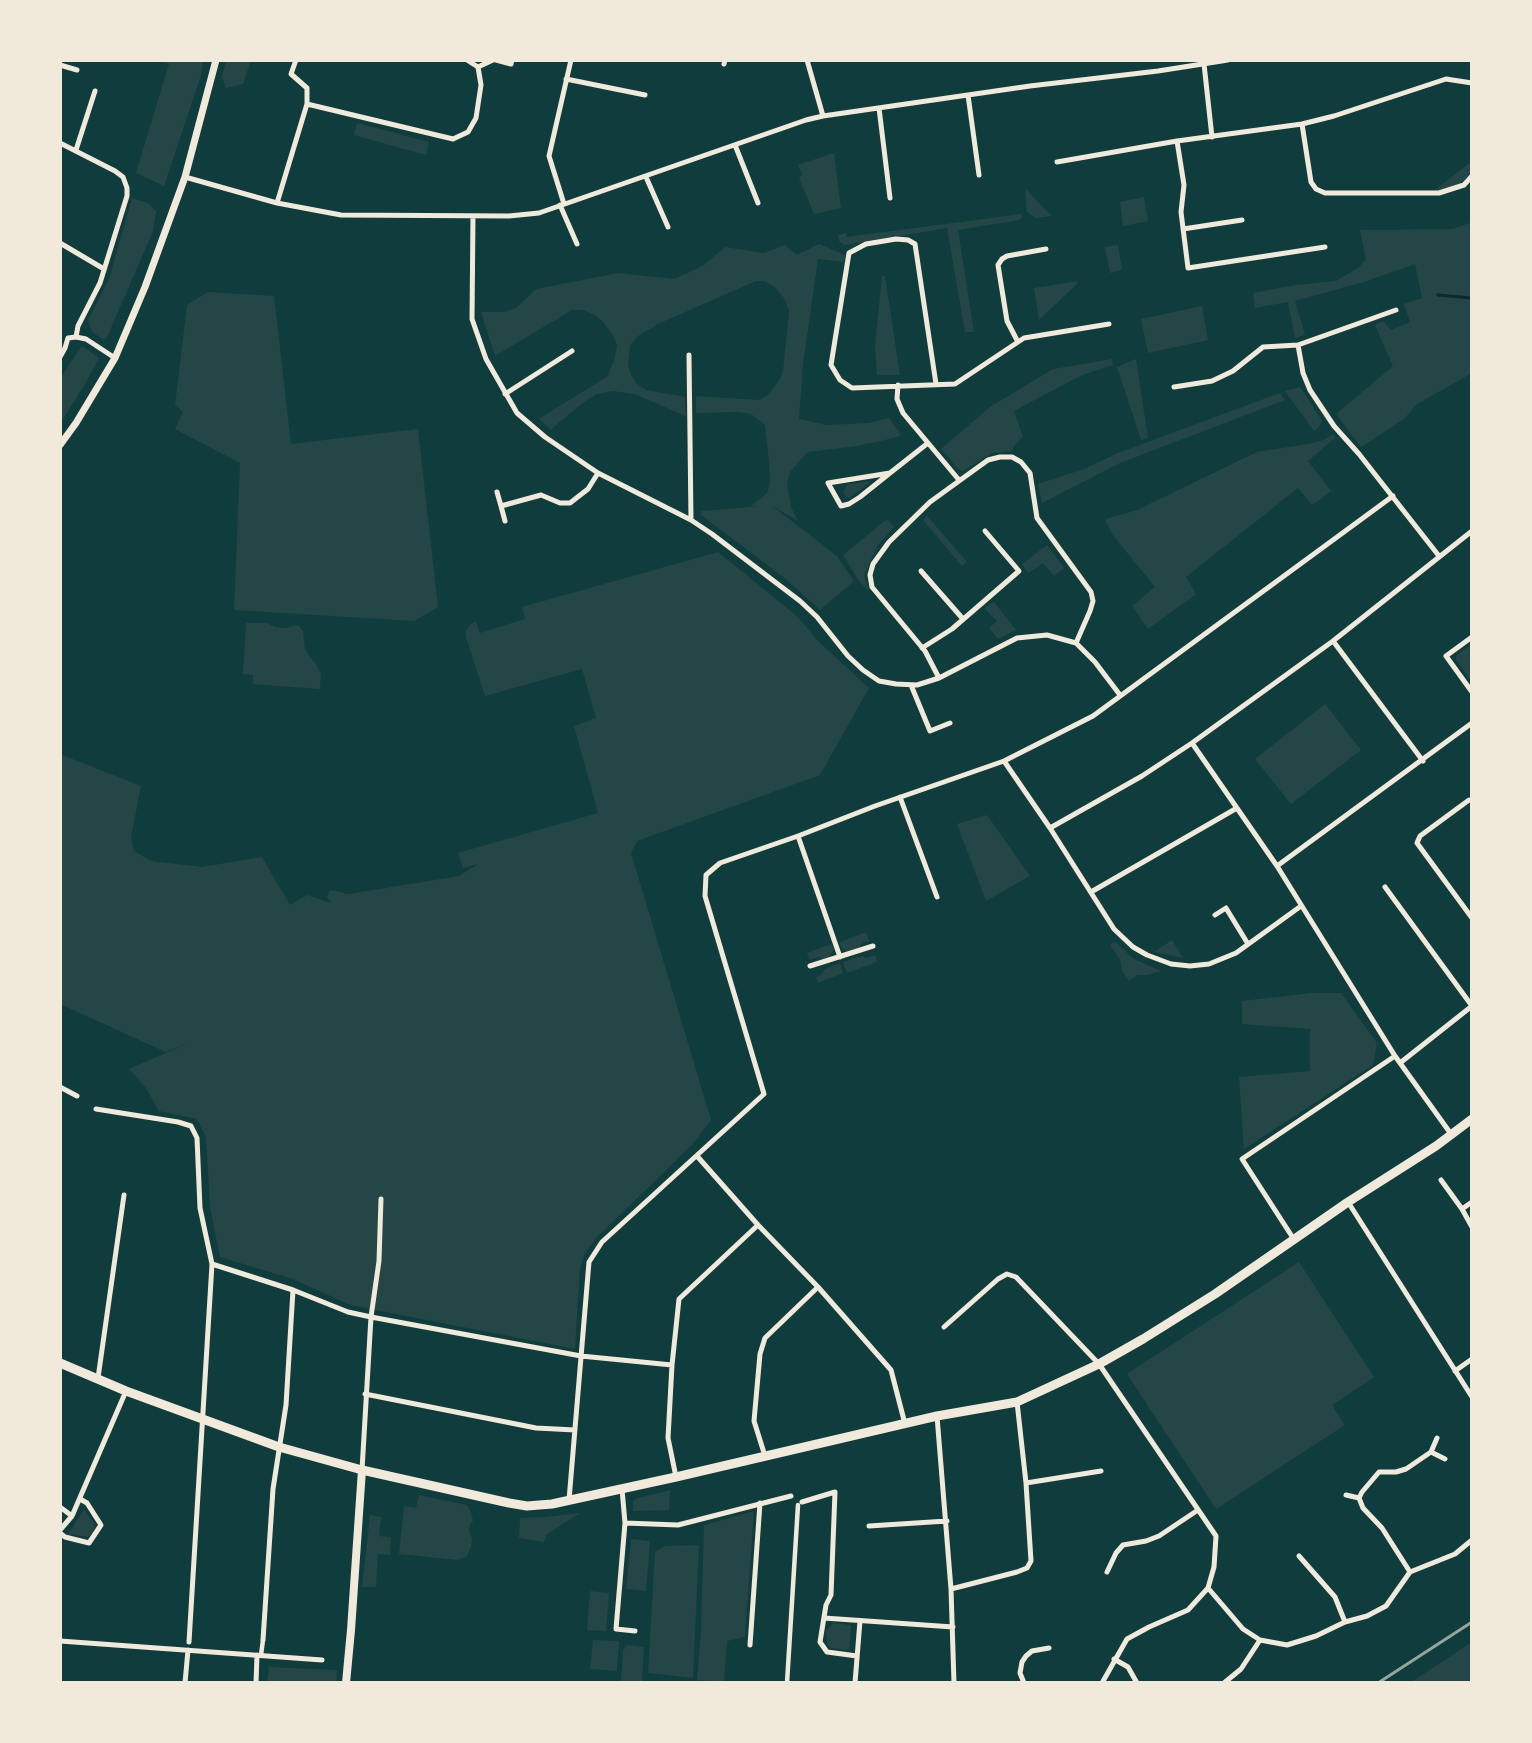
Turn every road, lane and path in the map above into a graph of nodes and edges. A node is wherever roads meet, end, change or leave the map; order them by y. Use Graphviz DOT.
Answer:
graph roads {
  1 [pos="216,60"];
  2 [pos="296,60"];
  3 [pos="467,60"];
  4 [pos="494,60"];
  5 [pos="512,60"];
  6 [pos="570,60"];
  7 [pos="807,60"];
  8 [pos="1226,60"];
  9 [pos="1204,64"];
  10 [pos="60,65"];
  11 [pos="478,67"];
  12 [pos="76,70"];
  13 [pos="566,79"];
  14 [pos="1472,83"];
  15 [pos="94,91"];
  16 [pos="645,95"];
  17 [pos="968,95"];
  18 [pos="307,104"];
  19 [pos="879,108"];
  20 [pos="823,116"];
  21 [pos="1302,124"];
  22 [pos="1212,137"];
  23 [pos="1177,141"];
  24 [pos="60,143"];
  25 [pos="735,146"];
  26 [pos="76,150"];
  27 [pos="1057,162"];
  28 [pos="979,176"];
  29 [pos="185,177"];
  30 [pos="646,177"];
  31 [pos="1472,177"];
  32 [pos="890,198"];
  33 [pos="277,203"];
  34 [pos="758,203"];
  35 [pos="562,204"];
  36 [pos="473,216"];
  37 [pos="1242,220"];
  38 [pos="668,227"];
  39 [pos="1183,229"];
  40 [pos="60,243"];
  41 [pos="577,244"];
  42 [pos="1325,247"];
  43 [pos="1046,249"];
  44 [pos="104,269"];
  45 [pos="1396,310"];
  46 [pos="1109,324"];
  47 [pos="76,337"];
  48 [pos="60,338"];
  49 [pos="68,338"];
  50 [pos="1018,342"];
  51 [pos="1298,345"];
  52 [pos="572,351"];
  53 [pos="689,355"];
  54 [pos="60,357"];
  55 [pos="116,358"];
  56 [pos="936,384"];
  57 [pos="898,385"];
  58 [pos="1174,387"];
  59 [pos="505,393"];
  60 [pos="928,443"];
  61 [pos="60,445"];
  62 [pos="598,473"];
  63 [pos="890,473"];
  64 [pos="959,480"];
  65 [pos="497,492"];
  66 [pos="1393,496"];
  67 [pos="501,506"];
  68 [pos="691,520"];
  69 [pos="506,521"];
  70 [pos="985,531"];
  71 [pos="1472,531"];
  72 [pos="1439,556"];
  73 [pos="921,571"];
  74 [pos="963,619"];
  75 [pos="1472,637"];
  76 [pos="1333,641"];
  77 [pos="1076,643"];
  78 [pos="922,648"];
  79 [pos="939,678"];
  80 [pos="911,685"];
  81 [pos="1472,693"];
  82 [pos="1120,695"];
  83 [pos="950,723"];
  84 [pos="1472,723"];
  85 [pos="1192,743"];
  86 [pos="1005,761"];
  87 [pos="1423,761"];
  88 [pos="900,797"];
  89 [pos="1472,801"];
  90 [pos="1237,808"];
  91 [pos="1050,828"];
  92 [pos="798,836"];
  93 [pos="1277,866"];
  94 [pos="1385,887"];
  95 [pos="1091,892"];
  96 [pos="937,897"];
  97 [pos="1301,906"];
  98 [pos="1215,915"];
  99 [pos="1472,918"];
  100 [pos="1248,945"];
  101 [pos="873,946"];
  102 [pos="840,957"];
  103 [pos="810,966"];
  104 [pos="1472,1006"];
  105 [pos="1395,1056"];
  106 [pos="1400,1063"];
  107 [pos="60,1087"];
  108 [pos="77,1096"];
  109 [pos="96,1109"];
  110 [pos="1472,1119"];
  111 [pos="1451,1134"];
  112 [pos="697,1156"];
  113 [pos="1441,1180"];
  114 [pos="124,1195"];
  115 [pos="381,1199"];
  116 [pos="1348,1202"];
  117 [pos="1472,1202"];
  118 [pos="1462,1209"];
  119 [pos="758,1225"];
  120 [pos="1472,1227"];
  121 [pos="1293,1238"];
  122 [pos="212,1264"];
  123 [pos="818,1287"];
  124 [pos="293,1290"];
  125 [pos="371,1317"];
  126 [pos="944,1327"];
  127 [pos="581,1356"];
  128 [pos="1472,1359"];
  129 [pos="60,1363"];
  130 [pos="1099,1364"];
  131 [pos="672,1365"];
  132 [pos="1455,1371"];
  133 [pos="98,1378"];
  134 [pos="126,1391"];
  135 [pos="365,1394"];
  136 [pos="1472,1397"];
  137 [pos="1017,1402"];
  138 [pos="938,1416"];
  139 [pos="202,1420"];
  140 [pos="905,1424"];
  141 [pos="575,1430"];
  142 [pos="1437,1438"];
  143 [pos="279,1447"];
  144 [pos="1431,1452"];
  145 [pos="765,1456"];
  146 [pos="1445,1459"];
  147 [pos="362,1470"];
  148 [pos="1101,1471"];
  149 [pos="676,1477"];
  150 [pos="1026,1483"];
  151 [pos="622,1489"];
  152 [pos="1346,1495"];
  153 [pos="791,1496"];
  154 [pos="1359,1498"];
  155 [pos="80,1499"];
  156 [pos="569,1500"];
  157 [pos="760,1503"];
  158 [pos="800,1503"];
  159 [pos="60,1507"];
  160 [pos="1198,1510"];
  161 [pos="72,1516"];
  162 [pos="947,1521"];
  163 [pos="625,1522"];
  164 [pos="869,1526"];
  165 [pos="60,1532"];
  166 [pos="1472,1540"];
  167 [pos="1299,1556"];
  168 [pos="1107,1572"];
  169 [pos="1410,1572"];
  170 [pos="951,1588"];
  171 [pos="1208,1588"];
  172 [pos="824,1618"];
  173 [pos="860,1621"];
  174 [pos="1345,1622"];
  175 [pos="952,1627"];
  176 [pos="635,1631"];
  177 [pos="263,1640"];
  178 [pos="1260,1640"];
  179 [pos="60,1641"];
  180 [pos="189,1642"];
  181 [pos="750,1645"];
  182 [pos="1049,1648"];
  183 [pos="188,1650"];
  184 [pos="259,1655"];
  185 [pos="857,1656"];
  186 [pos="1114,1659"];
  187 [pos="322,1660"];
  188 [pos="185,1683"];
  189 [pos="256,1683"];
  190 [pos="346,1683"];
  191 [pos="787,1683"];
  192 [pos="855,1683"];
  193 [pos="954,1683"];
  194 [pos="1024,1683"];
  195 [pos="1102,1683"];
  196 [pos="1137,1683"];
  197 [pos="1224,1683"];
  1 -- 29 [label="street"];
  2 -- 18 [label="street"];
  3 -- 11 [label="street"];
  4 -- 5 [label="street"];
  4 -- 11 [label="street"];
  6 -- 13 [label="street"];
  7 -- 20 [label="street"];
  8 -- 9 [label="street"];
  9 -- 17 [label="street"];
  9 -- 22 [label="street"];
  10 -- 12 [label="street"];
  11 -- 18 [label="street"];
  13 -- 16 [label="street"];
  13 -- 35 [label="street"];
  14 -- 21 [label="street"];
  15 -- 26 [label="street"];
  17 -- 19 [label="street"];
  17 -- 28 [label="street"];
  18 -- 33 [label="street"];
  19 -- 20 [label="street"];
  19 -- 32 [label="street"];
  20 -- 25 [label="street"];
  21 -- 22 [label="street"];
  21 -- 31 [label="street"];
  22 -- 23 [label="street"];
  23 -- 27 [label="street"];
  23 -- 39 [label="street"];
  24 -- 26 [label="street"];
  25 -- 30 [label="street"];
  25 -- 34 [label="street"];
  26 -- 44 [label="street"];
  29 -- 33 [label="street"];
  29 -- 55 [label="street"];
  30 -- 35 [label="street"];
  30 -- 38 [label="street"];
  33 -- 36 [label="street"];
  35 -- 36 [label="street"];
  35 -- 41 [label="street"];
  36 -- 59 [label="street"];
  37 -- 39 [label="street"];
  39 -- 42 [label="street"];
  40 -- 44 [label="street"];
  43 -- 50 [label="street"];
  44 -- 47 [label="street"];
  45 -- 51 [label="street"];
  46 -- 50 [label="street"];
  47 -- 49 [label="street"];
  47 -- 55 [label="street"];
  48 -- 49 [label="street"];
  49 -- 54 [label="street"];
  50 -- 56 [label="street"];
  51 -- 58 [label="street"];
  51 -- 66 [label="street"];
  52 -- 59 [label="street"];
  53 -- 68 [label="street"];
  55 -- 61 [label="street"];
  56 -- 57 [label="street"];
  56 -- 57 [label="street"];
  57 -- 60 [label="street"];
  59 -- 62 [label="street"];
  60 -- 63 [label="street"];
  60 -- 64 [label="street"];
  62 -- 67 [label="street"];
  62 -- 68 [label="street"];
  63 -- 63 [label="street"];
  64 -- 77 [label="street"];
  64 -- 78 [label="street"];
  65 -- 67 [label="street"];
  66 -- 72 [label="street"];
  66 -- 82 [label="street"];
  67 -- 69 [label="street"];
  68 -- 80 [label="street"];
  70 -- 74 [label="street"];
  71 -- 72 [label="street"];
  72 -- 76 [label="street"];
  73 -- 74 [label="street"];
  74 -- 78 [label="street"];
  75 -- 81 [label="street"];
  76 -- 85 [label="street"];
  76 -- 87 [label="street"];
  77 -- 79 [label="street"];
  77 -- 82 [label="street"];
  78 -- 79 [label="street"];
  79 -- 80 [label="street"];
  80 -- 83 [label="street"];
  82 -- 86 [label="street"];
  84 -- 87 [label="street"];
  85 -- 90 [label="street"];
  85 -- 91 [label="street"];
  86 -- 88 [label="street"];
  86 -- 91 [label="street"];
  87 -- 93 [label="street"];
  88 -- 92 [label="street"];
  88 -- 96 [label="street"];
  89 -- 99 [label="street"];
  90 -- 93 [label="street"];
  90 -- 95 [label="street"];
  91 -- 95 [label="street"];
  92 -- 102 [label="street"];
  92 -- 112 [label="street"];
  93 -- 97 [label="street"];
  94 -- 104 [label="street"];
  95 -- 100 [label="street"];
  97 -- 100 [label="street"];
  97 -- 105 [label="street"];
  98 -- 100 [label="street"];
  101 -- 102 [label="street"];
  102 -- 103 [label="street"];
  104 -- 106 [label="street"];
  105 -- 106 [label="street"];
  105 -- 121 [label="street"];
  106 -- 111 [label="street"];
  107 -- 108 [label="street"];
  109 -- 122 [label="street"];
  110 -- 111 [label="main road"];
  111 -- 116 [label="main road"];
  112 -- 119 [label="street"];
  112 -- 127 [label="street"];
  113 -- 118 [label="street"];
  114 -- 133 [label="street"];
  115 -- 125 [label="street"];
  116 -- 121 [label="main road"];
  116 -- 132 [label="street"];
  117 -- 118 [label="street"];
  118 -- 120 [label="street"];
  119 -- 123 [label="street"];
  119 -- 131 [label="street"];
  121 -- 130 [label="main road"];
  122 -- 124 [label="street"];
  122 -- 139 [label="street"];
  123 -- 140 [label="street"];
  123 -- 145 [label="street"];
  124 -- 125 [label="street"];
  124 -- 143 [label="street"];
  125 -- 127 [label="street"];
  125 -- 135 [label="street"];
  126 -- 130 [label="street"];
  127 -- 131 [label="street"];
  127 -- 141 [label="street"];
  128 -- 132 [label="street"];
  129 -- 133 [label="main road"];
  130 -- 137 [label="main road"];
  130 -- 160 [label="street"];
  131 -- 149 [label="street"];
  132 -- 136 [label="street"];
  133 -- 134 [label="main road"];
  134 -- 139 [label="main road"];
  134 -- 155 [label="street"];
  135 -- 141 [label="street"];
  135 -- 147 [label="street"];
  137 -- 138 [label="main road"];
  137 -- 150 [label="street"];
  138 -- 140 [label="main road"];
  138 -- 162 [label="street"];
  139 -- 143 [label="main road"];
  139 -- 180 [label="street"];
  140 -- 145 [label="main road"];
  141 -- 156 [label="street"];
  142 -- 144 [label="street"];
  143 -- 147 [label="main road"];
  143 -- 177 [label="street"];
  144 -- 146 [label="street"];
  144 -- 154 [label="street"];
  145 -- 149 [label="main road"];
  147 -- 156 [label="main road"];
  147 -- 190 [label="main road"];
  148 -- 150 [label="street"];
  149 -- 151 [label="main road"];
  150 -- 170 [label="street"];
  151 -- 156 [label="main road"];
  151 -- 163 [label="street"];
  152 -- 154 [label="street"];
  153 -- 157 [label="street"];
  154 -- 169 [label="street"];
  155 -- 161 [label="street"];
  155 -- 165 [label="street"];
  157 -- 163 [label="street"];
  157 -- 181 [label="street"];
  158 -- 172 [label="street"];
  158 -- 191 [label="street"];
  159 -- 161 [label="street"];
  160 -- 168 [label="street"];
  160 -- 171 [label="street"];
  161 -- 165 [label="street"];
  162 -- 164 [label="street"];
  162 -- 170 [label="street"];
  163 -- 176 [label="street"];
  166 -- 169 [label="street"];
  167 -- 174 [label="street"];
  169 -- 174 [label="street"];
  170 -- 175 [label="street"];
  171 -- 178 [label="street"];
  171 -- 186 [label="street"];
  172 -- 173 [label="street"];
  172 -- 185 [label="street"];
  173 -- 175 [label="street"];
  173 -- 185 [label="street"];
  174 -- 178 [label="street"];
  175 -- 193 [label="street"];
  177 -- 184 [label="street"];
  178 -- 197 [label="street"];
  179 -- 183 [label="street"];
  180 -- 183 [label="street"];
  182 -- 194 [label="street"];
  183 -- 184 [label="street"];
  183 -- 188 [label="street"];
  184 -- 187 [label="street"];
  184 -- 189 [label="street"];
  185 -- 192 [label="street"];
  186 -- 195 [label="street"];
  186 -- 196 [label="street"];
}
